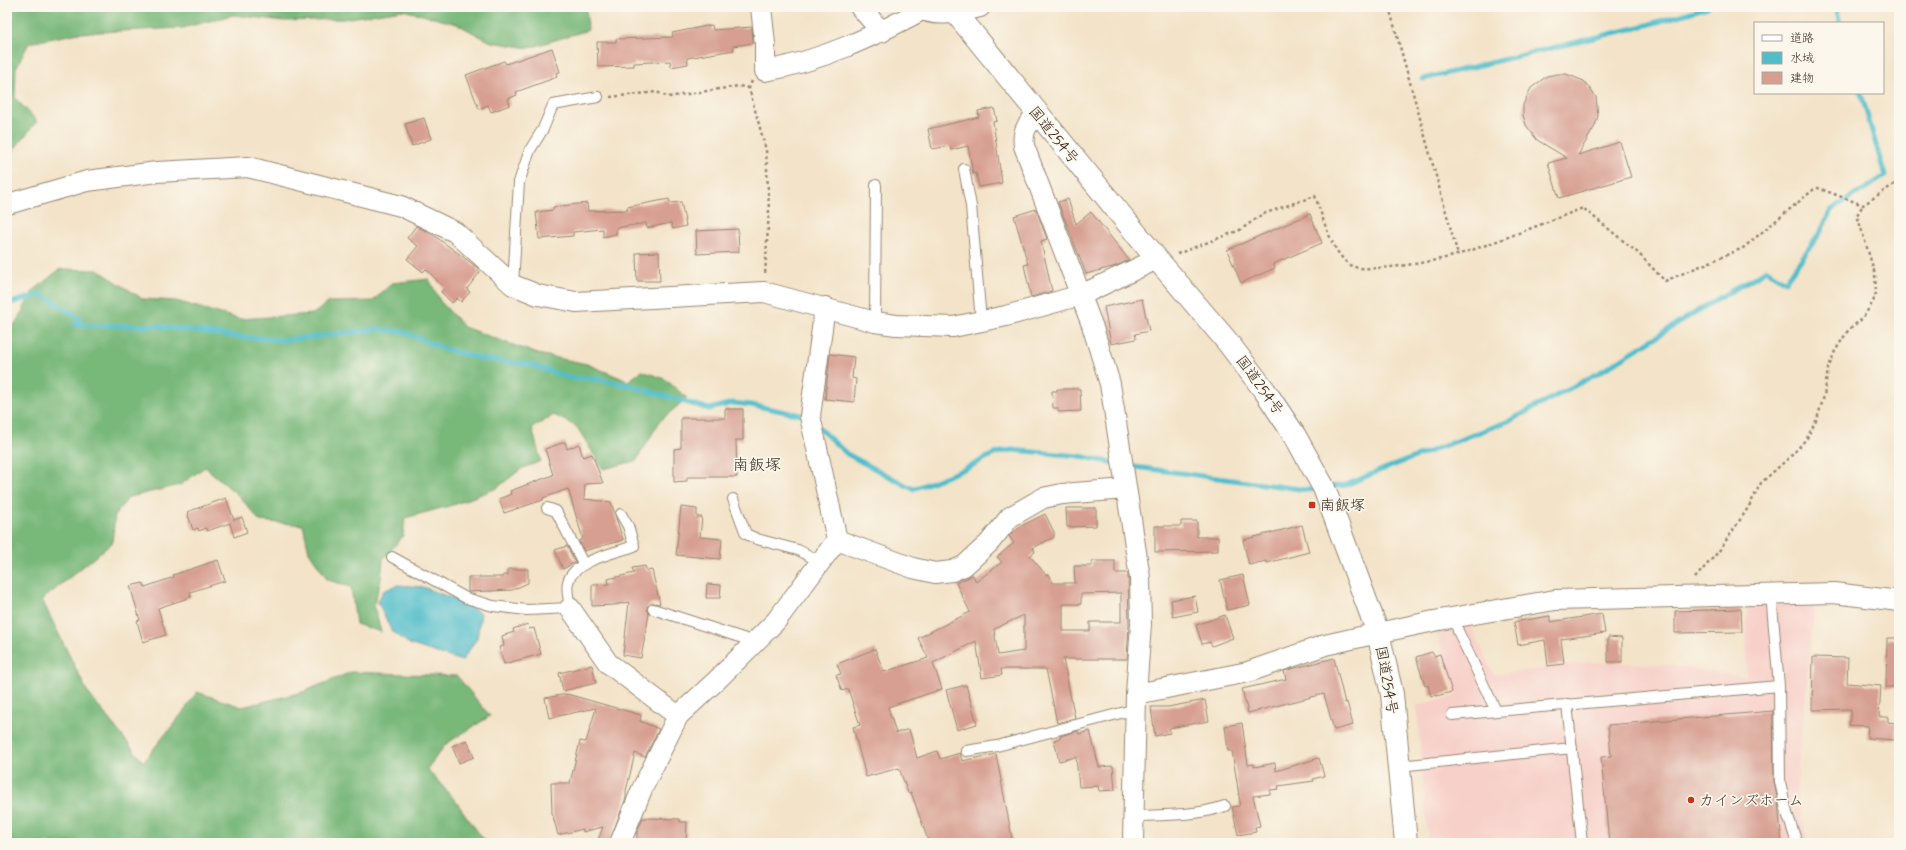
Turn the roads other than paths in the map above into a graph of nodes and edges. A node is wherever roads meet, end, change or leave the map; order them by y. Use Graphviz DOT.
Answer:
graph roads {
  1 [pos="761,7"];
  2 [pos="860,7"];
  3 [pos="980,7"];
  4 [pos="920,9"];
  5 [pos="954,10"];
  6 [pos="882,32"];
  7 [pos="598,97"];
  8 [pos="1037,115"];
  9 [pos="964,168"];
  10 [pos="876,185"];
  11 [pos="8,204"];
  12 [pos="1157,260"];
  13 [pos="513,285"];
  14 [pos="1081,295"];
  15 [pos="825,308"];
  16 [pos="981,321"];
  17 [pos="875,322"];
  18 [pos="1126,489"];
  19 [pos="734,499"];
  20 [pos="547,508"];
  21 [pos="620,514"];
  22 [pos="837,540"];
  23 [pos="392,557"];
  24 [pos="821,562"];
  25 [pos="583,563"];
  26 [pos="1771,594"];
  27 [pos="1899,601"];
  28 [pos="570,608"];
  29 [pos="653,609"];
  30 [pos="1455,618"];
  31 [pos="1378,633"];
  32 [pos="755,642"];
  33 [pos="1779,686"];
  34 [pos="1136,701"];
  35 [pos="1567,704"];
  36 [pos="1496,711"];
  37 [pos="1452,715"];
  38 [pos="678,716"];
  39 [pos="1572,748"];
  40 [pos="966,751"];
  41 [pos="1399,766"];
  42 [pos="1225,806"];
  43 [pos="1133,816"];
  44 [pos="620,843"];
  45 [pos="1133,843"];
  46 [pos="1406,843"];
  47 [pos="1582,843"];
  48 [pos="1797,843"];
  1 -- 6 [label="street"];
  2 -- 6 [label="street"];
  3 -- 5 [label="street"];
  4 -- 5 [label="street"];
  4 -- 6 [label="street"];
  5 -- 8 [label="highway, 国道254号"];
  7 -- 13 [label="lane"];
  8 -- 12 [label="highway, 国道254号"];
  8 -- 14 [label="street"];
  9 -- 16 [label="lane"];
  10 -- 17 [label="lane"];
  11 -- 13 [label="street"];
  12 -- 14 [label="street"];
  12 -- 31 [label="highway, 国道254号"];
  13 -- 15 [label="street"];
  14 -- 16 [label="street"];
  14 -- 18 [label="street"];
  15 -- 17 [label="street"];
  15 -- 22 [label="street"];
  16 -- 17 [label="street"];
  18 -- 22 [label="street"];
  18 -- 34 [label="street"];
  19 -- 24 [label="lane"];
  20 -- 25 [label="lane"];
  21 -- 25 [label="lane"];
  22 -- 24 [label="street"];
  23 -- 28 [label="lane"];
  24 -- 32 [label="street"];
  25 -- 28 [label="lane"];
  26 -- 27 [label="street"];
  26 -- 30 [label="street"];
  26 -- 33 [label="lane"];
  28 -- 38 [label="street"];
  29 -- 32 [label="lane"];
  30 -- 31 [label="street"];
  30 -- 36 [label="lane"];
  31 -- 34 [label="street"];
  31 -- 41 [label="highway, 国道254号"];
  32 -- 38 [label="street"];
  33 -- 35 [label="lane"];
  33 -- 48 [label="lane"];
  34 -- 40 [label="lane"];
  34 -- 43 [label="street"];
  35 -- 36 [label="lane"];
  35 -- 39 [label="lane"];
  36 -- 37 [label="lane"];
  38 -- 44 [label="street"];
  39 -- 41 [label="lane"];
  39 -- 47 [label="lane"];
  41 -- 46 [label="highway, 国道254号"];
  42 -- 43 [label="lane"];
  43 -- 45 [label="street"];
}
